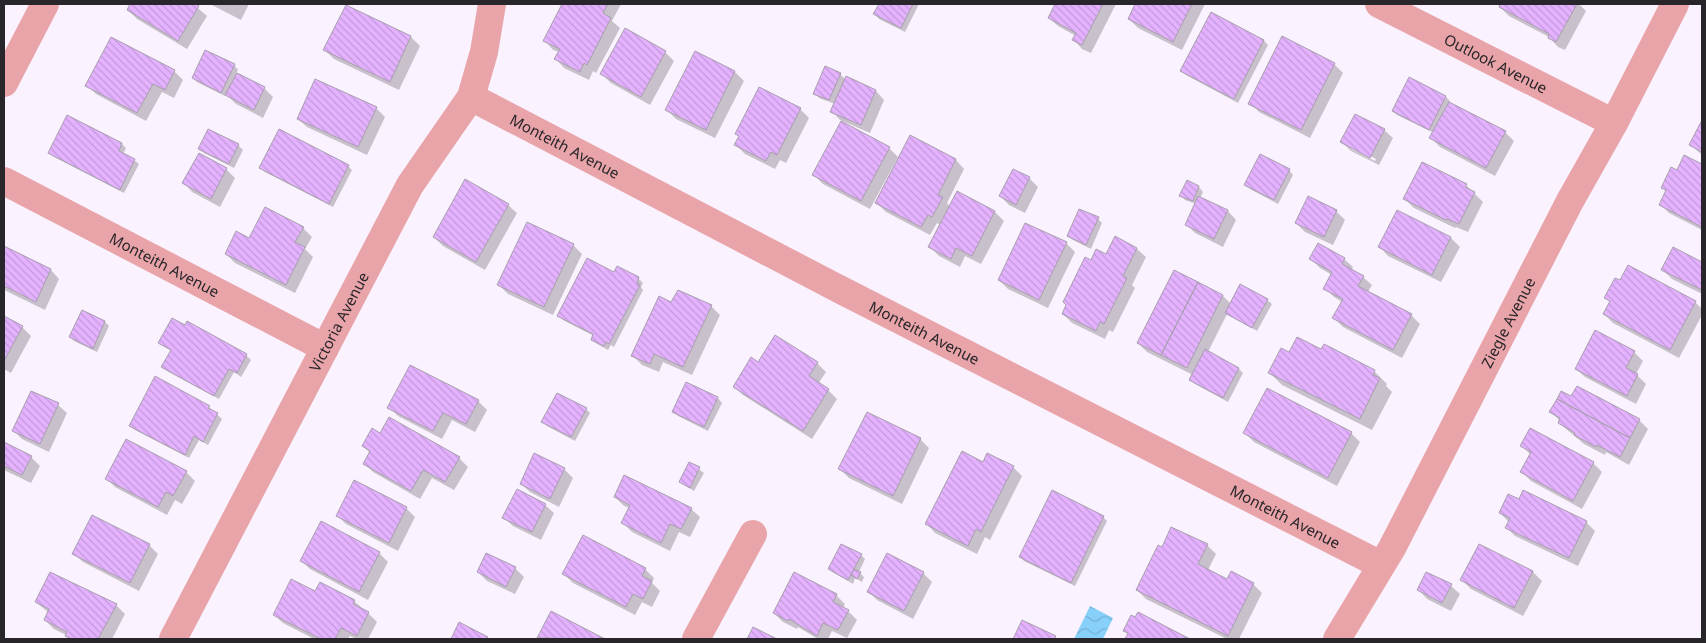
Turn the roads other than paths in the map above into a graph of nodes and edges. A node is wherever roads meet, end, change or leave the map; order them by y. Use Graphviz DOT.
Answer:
graph roads {
  1 [pos="45,4"];
  2 [pos="492,4"];
  3 [pos="1379,4"];
  4 [pos="1675,4"];
  5 [pos="4,83"];
  6 [pos="471,97"];
  7 [pos="1614,123"];
  8 [pos="4,181"];
  9 [pos="325,348"];
  10 [pos="753,534"];
  11 [pos="1381,565"];
  12 [pos="173,639"];
  13 [pos="696,639"];
  14 [pos="1338,639"];
  1 -- 5 [label="street"];
  2 -- 6 [label="street, Victoria Avenue"];
  3 -- 7 [label="street, Outlook Avenue"];
  4 -- 7 [label="street, Ziegle Avenue"];
  6 -- 9 [label="street, Victoria Avenue"];
  6 -- 11 [label="street, Monteith Avenue"];
  7 -- 11 [label="street, Ziegle Avenue"];
  8 -- 9 [label="street, Monteith Avenue"];
  9 -- 12 [label="street, Victoria Avenue"];
  10 -- 13 [label="street"];
  11 -- 14 [label="street, Ziegle Avenue"];
}
